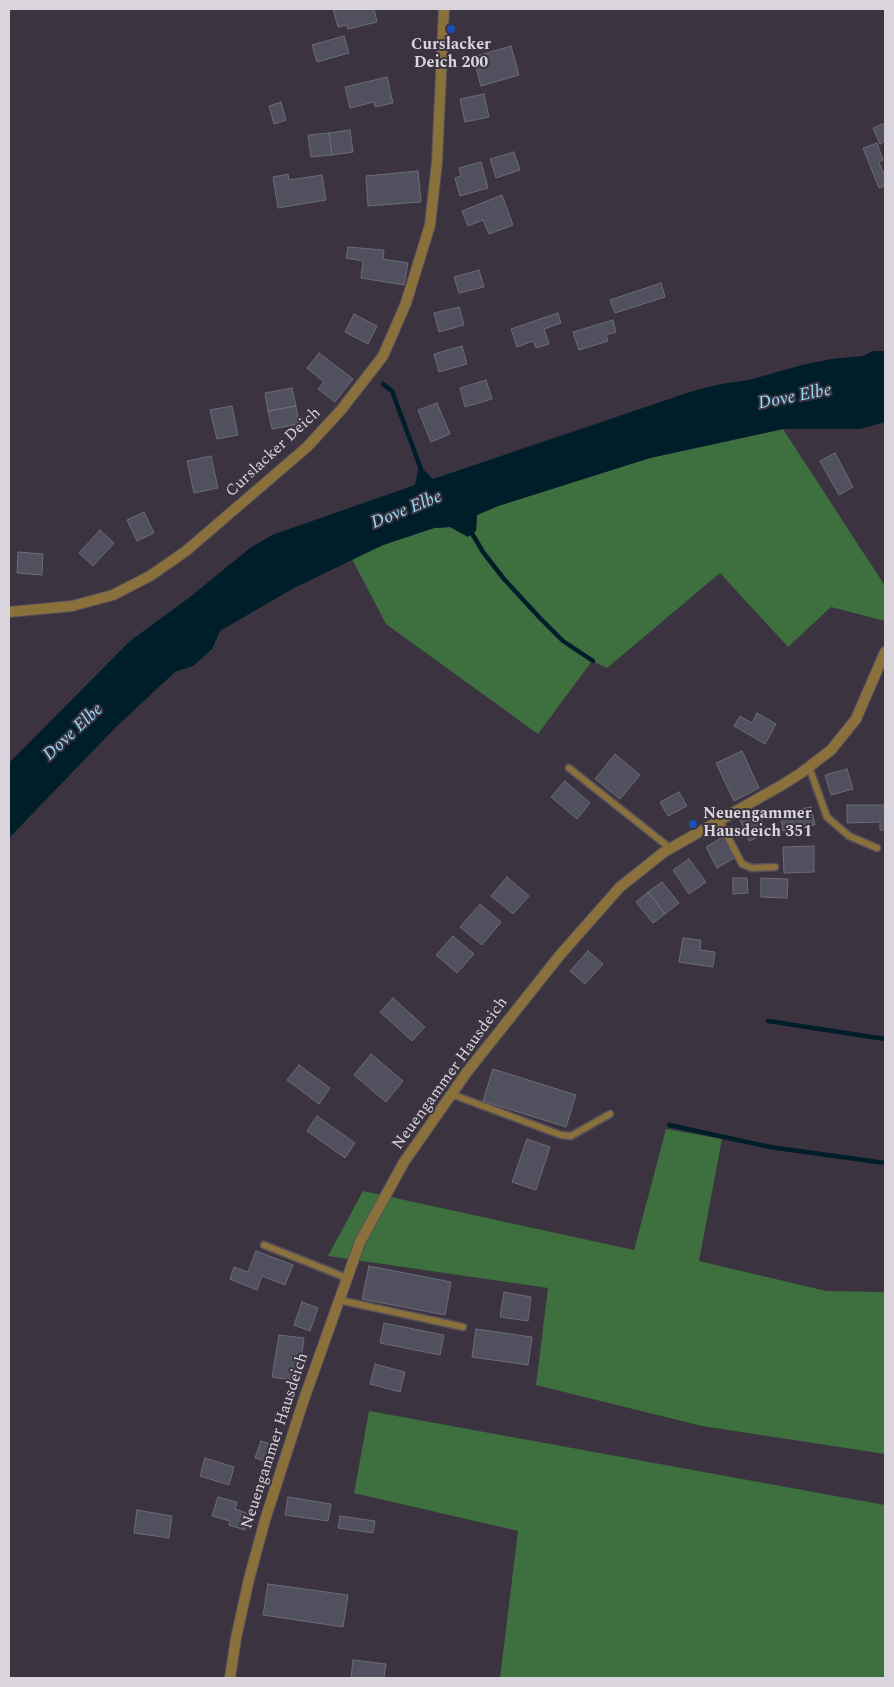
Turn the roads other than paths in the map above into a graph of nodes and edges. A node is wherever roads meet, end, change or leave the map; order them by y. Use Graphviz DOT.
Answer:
graph roads {
  1 [pos="444,9"];
  2 [pos="9,612"];
  3 [pos="885,652"];
  4 [pos="809,766"];
  5 [pos="569,768"];
  6 [pos="719,820"];
  7 [pos="670,848"];
  8 [pos="877,848"];
  9 [pos="775,866"];
  10 [pos="451,1094"];
  11 [pos="610,1114"];
  12 [pos="264,1245"];
  13 [pos="347,1278"];
  14 [pos="339,1300"];
  15 [pos="463,1327"];
  16 [pos="230,1678"];
  1 -- 2 [label="street, Curslacker Deich"];
  3 -- 4 [label="street, Neuengammer Hausdeich"];
  4 -- 6 [label="street, Neuengammer Hausdeich"];
  4 -- 8 [label="lane"];
  5 -- 7 [label="lane"];
  6 -- 7 [label="street, Neuengammer Hausdeich"];
  6 -- 9 [label="lane"];
  7 -- 10 [label="street, Neuengammer Hausdeich"];
  10 -- 11 [label="lane"];
  10 -- 13 [label="street, Neuengammer Hausdeich"];
  12 -- 13 [label="lane"];
  13 -- 14 [label="street, Neuengammer Hausdeich"];
  14 -- 15 [label="lane"];
  14 -- 16 [label="street, Neuengammer Hausdeich"];
}
